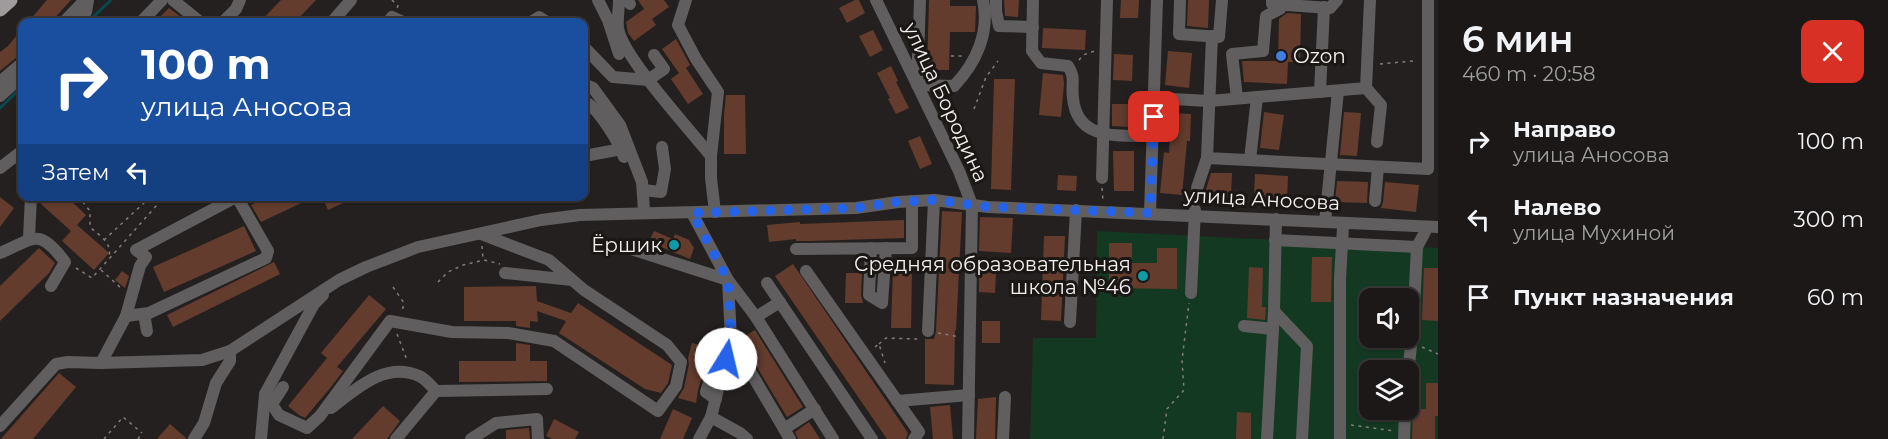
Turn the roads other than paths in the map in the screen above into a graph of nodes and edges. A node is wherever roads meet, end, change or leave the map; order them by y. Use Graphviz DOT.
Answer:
graph roads {
  1 [pos="10,0"];
  2 [pos="87,0"];
  3 [pos="162,0"];
  4 [pos="173,0"];
  5 [pos="240,0"];
  6 [pos="351,0"];
  7 [pos="598,0"];
  8 [pos="876,0"];
  9 [pos="920,0"];
  10 [pos="983,0"];
  11 [pos="996,0"];
  12 [pos="1033,0"];
  13 [pos="1107,0"];
  14 [pos="1157,0"];
  15 [pos="1180,0"];
  16 [pos="1222,0"];
  17 [pos="1337,0"];
  18 [pos="1370,0"];
  19 [pos="1428,0"];
  20 [pos="685,1"];
  21 [pos="626,2"];
  22 [pos="1276,4"];
  23 [pos="1324,8"];
  24 [pos="0,9"];
  25 [pos="68,18"];
  26 [pos="80,18"];
  27 [pos="145,18"];
  28 [pos="195,18"];
  29 [pos="227,18"];
  30 [pos="335,18"];
  31 [pos="1033,27"];
  32 [pos="1212,36"];
  33 [pos="588,52"];
  34 [pos="619,54"];
  35 [pos="654,55"];
  36 [pos="18,66"];
  37 [pos="18,80"];
  38 [pos="648,80"];
  39 [pos="0,82"];
  40 [pos="917,85"];
  41 [pos="588,86"];
  42 [pos="1366,88"];
  43 [pos="1338,91"];
  44 [pos="1320,92"];
  45 [pos="0,96"];
  46 [pos="1257,97"];
  47 [pos="1154,98"];
  48 [pos="1237,99"];
  49 [pos="1209,100"];
  50 [pos="588,104"];
  51 [pos="1103,134"];
  52 [pos="1153,136"];
  53 [pos="1377,142"];
  54 [pos="662,147"];
  55 [pos="621,149"];
  56 [pos="1433,152"];
  57 [pos="18,155"];
  58 [pos="588,155"];
  59 [pos="711,156"];
  60 [pos="1207,158"];
  61 [pos="1250,160"];
  62 [pos="1330,164"];
  63 [pos="1378,166"];
  64 [pos="0,168"];
  65 [pos="1102,178"];
  66 [pos="1197,188"];
  67 [pos="643,190"];
  68 [pos="934,200"];
  69 [pos="31,201"];
  70 [pos="230,201"];
  71 [pos="240,201"];
  72 [pos="912,201"];
  73 [pos="1375,201"];
  74 [pos="972,205"];
  75 [pos="1076,210"];
  76 [pos="645,212"];
  77 [pos="715,212"];
  78 [pos="692,213"];
  79 [pos="1150,213"];
  80 [pos="1195,213"];
  81 [pos="1276,219"];
  82 [pos="1325,222"];
  83 [pos="1343,227"];
  84 [pos="1438,227"];
  85 [pos="1425,232"];
  86 [pos="482,236"];
  87 [pos="29,238"];
  88 [pos="1275,240"];
  89 [pos="1342,242"];
  90 [pos="1417,247"];
  91 [pos="628,248"];
  92 [pos="871,248"];
  93 [pos="886,248"];
  94 [pos="796,249"];
  95 [pos="0,253"];
  96 [pos="806,271"];
  97 [pos="510,274"];
  98 [pos="339,280"];
  99 [pos="572,280"];
  100 [pos="728,280"];
  101 [pos="767,283"];
  102 [pos="51,286"];
  103 [pos="1191,292"];
  104 [pos="780,302"];
  105 [pos="1274,311"];
  106 [pos="144,314"];
  107 [pos="126,316"];
  108 [pos="756,317"];
  109 [pos="1070,322"];
  110 [pos="1244,326"];
  111 [pos="1273,329"];
  112 [pos="147,331"];
  113 [pos="928,331"];
  114 [pos="731,339"];
  115 [pos="710,342"];
  116 [pos="230,351"];
  117 [pos="1410,360"];
  118 [pos="101,363"];
  119 [pos="283,387"];
  120 [pos="547,389"];
  121 [pos="436,391"];
  122 [pos="969,395"];
  123 [pos="1005,398"];
  124 [pos="268,399"];
  125 [pos="716,399"];
  126 [pos="897,401"];
  127 [pos="814,409"];
  128 [pos="320,416"];
  129 [pos="711,417"];
  130 [pos="1405,420"];
  131 [pos="1,424"];
  132 [pos="787,434"];
  133 [pos="1404,435"];
  134 [pos="194,439"];
  135 [pos="261,439"];
  136 [pos="396,439"];
  137 [pos="471,439"];
  138 [pos="538,439"];
  139 [pos="699,439"];
  140 [pos="747,439"];
  141 [pos="833,439"];
  142 [pos="872,439"];
  143 [pos="914,439"];
  144 [pos="968,439"];
  145 [pos="1003,439"];
  146 [pos="1267,439"];
  147 [pos="1302,439"];
  148 [pos="1340,439"];
  1 -- 24 [label="main road"];
  2 -- 25 [label="street"];
  2 -- 26 [label="street"];
  3 -- 27 [label="street"];
  4 -- 28 [label="street"];
  5 -- 29 [label="street"];
  6 -- 30 [label="street"];
  7 -- 34 [label="street"];
  8 -- 40 [label="street, улица Бородина"];
  9 -- 40 [label="street"];
  10 -- 40 [label="street"];
  11 -- 31 [label="street"];
  12 -- 31 [label="street"];
  13 -- 51 [label="street"];
  14 -- 47 [label="street"];
  15 -- 32 [label="street"];
  16 -- 32 [label="street"];
  17 -- 23 [label="street"];
  18 -- 42 [label="street"];
  19 -- 56 [label="street"];
  20 -- 59 [label="street"];
  21 -- 38 [label="street"];
  22 -- 23 [label="street"];
  22 -- 48 [label="street"];
  23 -- 44 [label="street"];
  31 -- 51 [label="street"];
  32 -- 49 [label="street"];
  33 -- 38 [label="street"];
  35 -- 38 [label="street"];
  36 -- 39 [label="street"];
  37 -- 45 [label="street"];
  38 -- 59 [label="street"];
  40 -- 74 [label="street, улица Бородина"];
  41 -- 67 [label="street"];
  42 -- 43 [label="street"];
  42 -- 53 [label="street"];
  43 -- 44 [label="street"];
  43 -- 62 [label="street"];
  44 -- 46 [label="street"];
  46 -- 48 [label="street"];
  46 -- 61 [label="street"];
  47 -- 49 [label="street"];
  47 -- 52 [label="street"];
  48 -- 49 [label="street"];
  49 -- 60 [label="street"];
  50 -- 55 [label="street"];
  51 -- 52 [label="street"];
  51 -- 65 [label="street"];
  52 -- 79 [label="street"];
  54 -- 67 [label="street"];
  55 -- 58 [label="street"];
  55 -- 76 [label="street"];
  56 -- 63 [label="street"];
  57 -- 64 [label="street"];
  59 -- 77 [label="street"];
  60 -- 61 [label="street"];
  60 -- 66 [label="street"];
  61 -- 62 [label="street"];
  62 -- 63 [label="street"];
  62 -- 82 [label="street"];
  63 -- 73 [label="street"];
  67 -- 76 [label="street"];
  68 -- 72 [label="street, улица Аносова"];
  68 -- 74 [label="street, улица Аносова"];
  68 -- 113 [label="street"];
  69 -- 87 [label="street"];
  70 -- 107 [label="street"];
  71 -- 106 [label="street"];
  72 -- 77 [label="street, улица Аносова"];
  72 -- 93 [label="street"];
  74 -- 75 [label="street, улица Аносова"];
  74 -- 122 [label="street, улица Бородина"];
  75 -- 79 [label="street, улица Аносова"];
  75 -- 109 [label="street"];
  76 -- 78 [label="street, улица Аносова"];
  76 -- 86 [label="street, улица Аносова"];
  77 -- 78 [label="street, улица Аносова"];
  78 -- 100 [label="street"];
  79 -- 80 [label="street, улица Аносова"];
  80 -- 81 [label="street, улица Аносова"];
  80 -- 103 [label="street"];
  81 -- 82 [label="street, улица Аносова"];
  81 -- 88 [label="street"];
  82 -- 84 [label="street, улица Аносова"];
  83 -- 89 [label="street"];
  85 -- 90 [label="street"];
  86 -- 98 [label="street, улица Аносова"];
  86 -- 99 [label="street"];
  87 -- 95 [label="street"];
  87 -- 102 [label="street"];
  88 -- 89 [label="street"];
  88 -- 105 [label="street"];
  89 -- 90 [label="street"];
  89 -- 148 [label="street"];
  90 -- 117 [label="street"];
  91 -- 100 [label="street"];
  92 -- 93 [label="street"];
  92 -- 93 [label="street"];
  92 -- 94 [label="street"];
  96 -- 126 [label="street"];
  97 -- 99 [label="street"];
  98 -- 116 [label="street"];
  98 -- 124 [label="street"];
  99 -- 128 [label="street"];
  100 -- 108 [label="street"];
  100 -- 114 [label="street"];
  101 -- 104 [label="street"];
  104 -- 108 [label="street"];
  104 -- 142 [label="street"];
  105 -- 111 [label="street"];
  105 -- 147 [label="street"];
  106 -- 107 [label="street"];
  106 -- 112 [label="street"];
  107 -- 118 [label="street"];
  108 -- 127 [label="street"];
  110 -- 111 [label="street"];
  111 -- 146 [label="street"];
  114 -- 125 [label="street"];
  114 -- 132 [label="street"];
  115 -- 125 [label="street"];
  116 -- 118 [label="street"];
  116 -- 134 [label="street"];
  118 -- 131 [label="street"];
  119 -- 124 [label="street"];
  120 -- 121 [label="street"];
  121 -- 128 [label="street"];
  121 -- 136 [label="street"];
  122 -- 126 [label="street"];
  122 -- 144 [label="street, улица Бородина"];
  123 -- 145 [label="street"];
  124 -- 128 [label="street"];
  124 -- 135 [label="street"];
  125 -- 129 [label="street"];
  126 -- 143 [label="street"];
  127 -- 132 [label="street"];
  127 -- 141 [label="street"];
  129 -- 139 [label="street"];
  129 -- 140 [label="street"];
  130 -- 133 [label="street"];
  137 -- 138 [label="street"];
}
